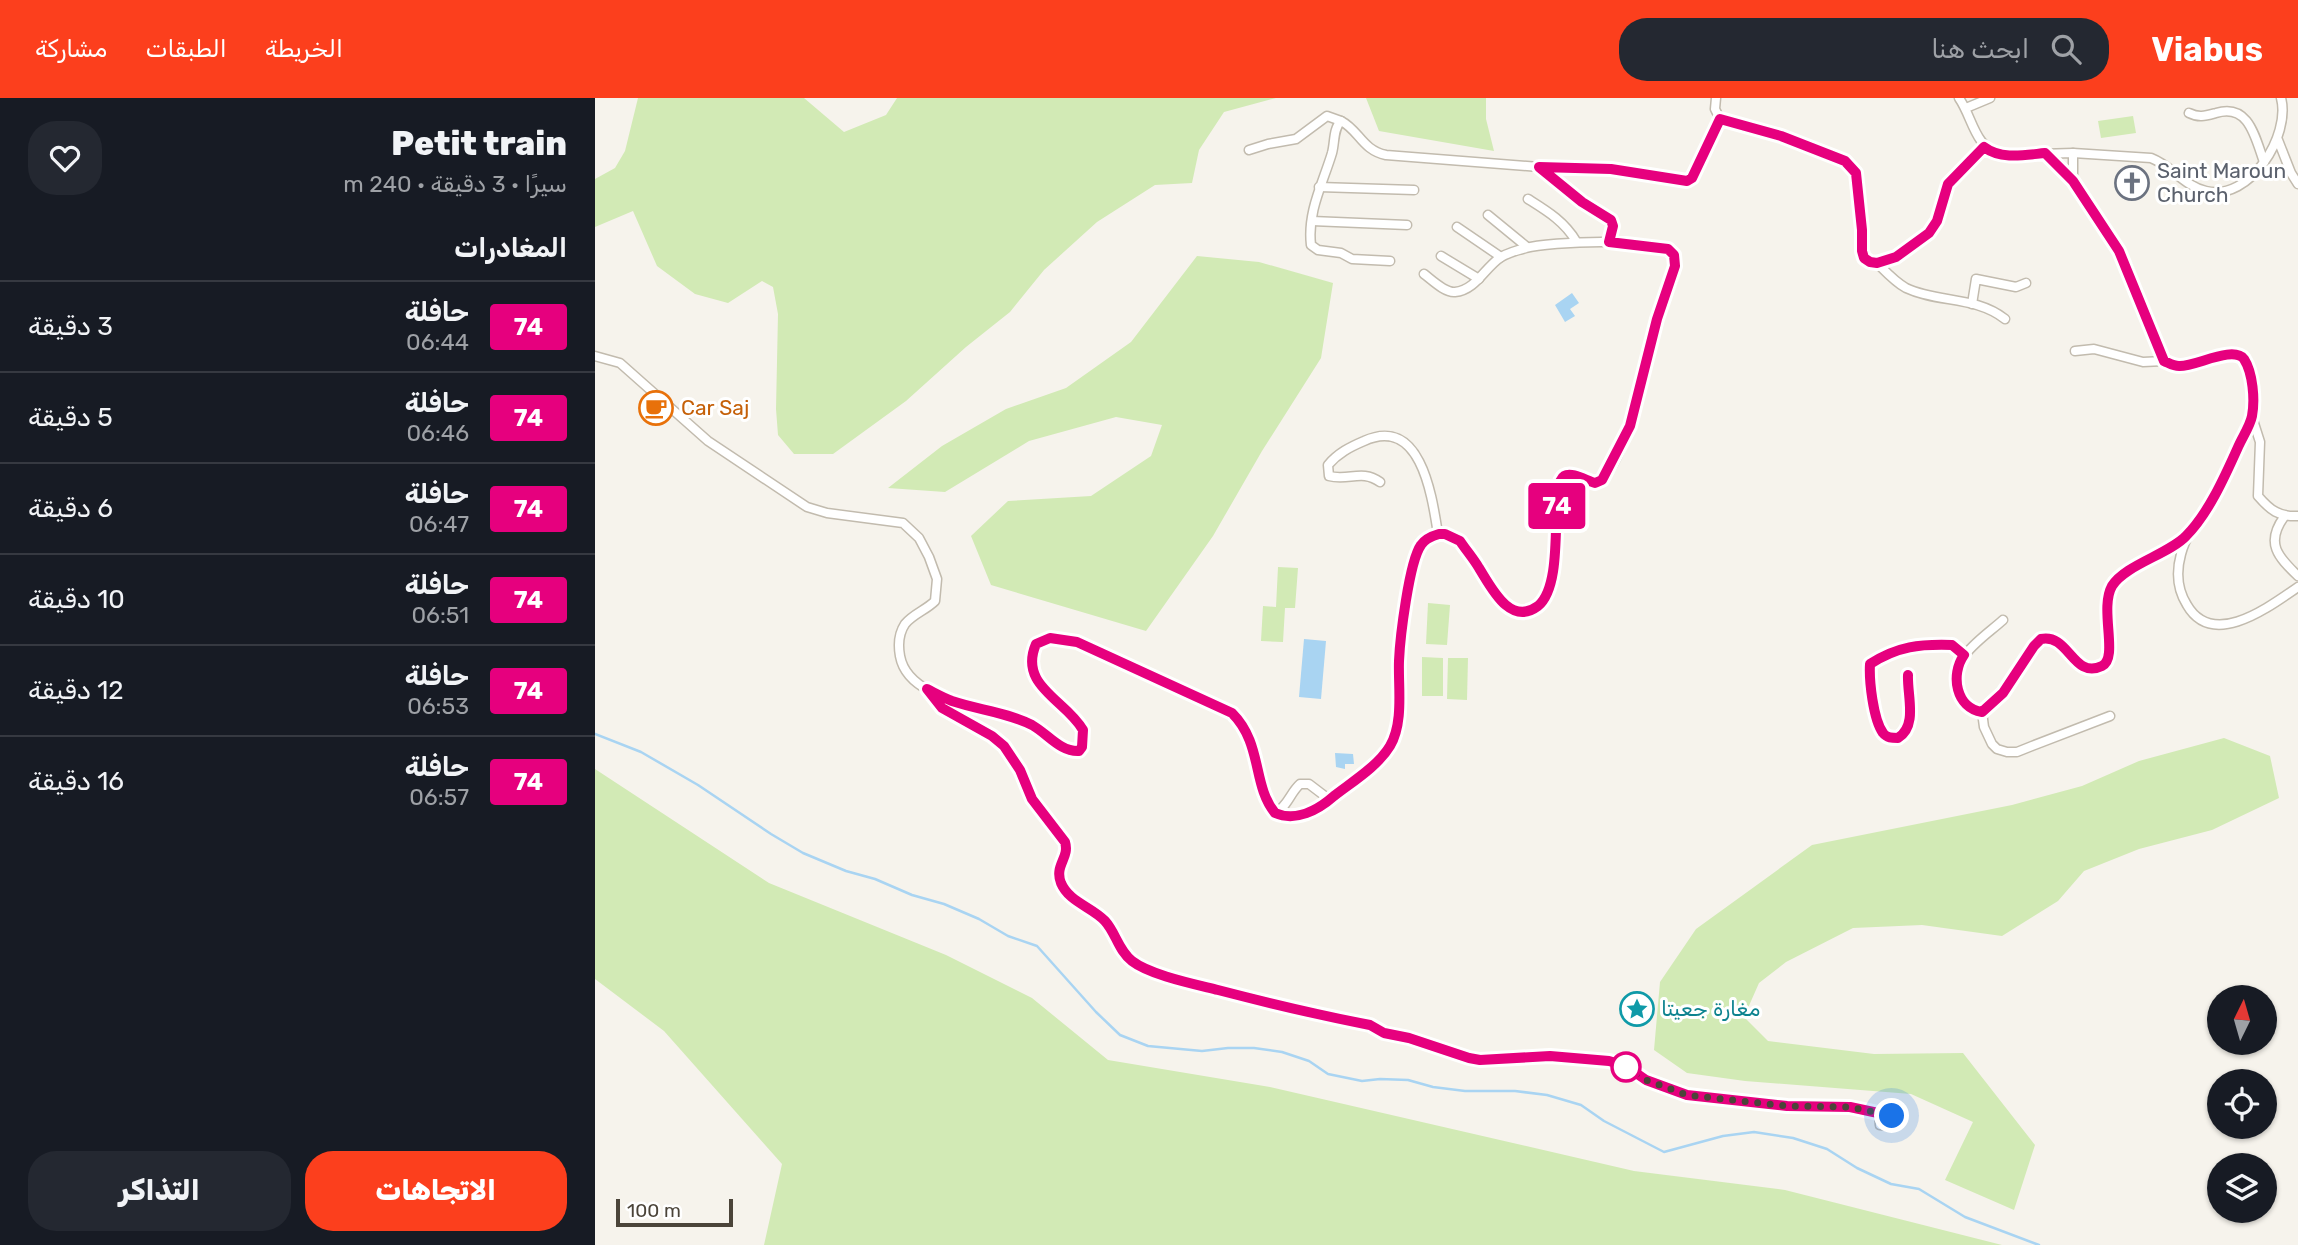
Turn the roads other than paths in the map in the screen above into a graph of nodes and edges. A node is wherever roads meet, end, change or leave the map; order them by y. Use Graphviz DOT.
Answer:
graph roads {
  1 [pos="1716,98"];
  2 [pos="1959,98"];
  3 [pos="1990,98"];
  4 [pos="2281,98"];
  5 [pos="1966,108"];
  6 [pos="2189,113"];
  7 [pos="1720,119"];
  8 [pos="1341,121"];
  9 [pos="2278,140"];
  10 [pos="1984,147"];
  11 [pos="1249,150"];
  12 [pos="2045,153"];
  13 [pos="2073,153"];
  14 [pos="2264,162"];
  15 [pos="1539,167"];
  16 [pos="2073,181"];
  17 [pos="2298,184"];
  18 [pos="1319,187"];
  19 [pos="1414,190"];
  20 [pos="1528,198"];
  21 [pos="1488,215"];
  22 [pos="1312,221"];
  23 [pos="1407,225"];
  24 [pos="1457,227"];
  25 [pos="1576,241"];
  26 [pos="1609,242"];
  27 [pos="1527,247"];
  28 [pos="1441,256"];
  29 [pos="1501,257"];
  30 [pos="1390,261"];
  31 [pos="1877,263"];
  32 [pos="1424,274"];
  33 [pos="1479,279"];
  34 [pos="2026,283"];
  35 [pos="1972,303"];
  36 [pos="2004,319"];
  37 [pos="2075,351"];
  38 [pos="595,356"];
  39 [pos="2164,361"];
  40 [pos="2252,417"];
  41 [pos="1380,482"];
  42 [pos="2298,516"];
  43 [pos="2284,517"];
  44 [pos="1439,534"];
  45 [pos="2186,537"];
  46 [pos="2298,576"];
  47 [pos="2298,587"];
  48 [pos="2004,620"];
  49 [pos="1964,655"];
  50 [pos="1908,675"];
  51 [pos="927,689"];
  52 [pos="1982,712"];
  53 [pos="2110,716"];
  54 [pos="1330,800"];
  55 [pos="1275,813"];
  56 [pos="1879,1113"];
  1 -- 7 [label="street"];
  2 -- 5 [label="street"];
  3 -- 5 [label="street"];
  4 -- 9 [label="street"];
  5 -- 10 [label="street"];
  6 -- 14 [label="street"];
  7 -- 15 [label="street"];
  7 -- 31 [label="street"];
  8 -- 11 [label="street"];
  8 -- 15 [label="street"];
  8 -- 18 [label="street"];
  9 -- 14 [label="street"];
  9 -- 17 [label="street"];
  10 -- 12 [label="street"];
  10 -- 31 [label="street"];
  12 -- 13 [label="street"];
  12 -- 16 [label="street"];
  13 -- 14 [label="street"];
  13 -- 16 [label="street"];
  15 -- 26 [label="street"];
  16 -- 39 [label="street"];
  18 -- 19 [label="street"];
  18 -- 22 [label="street"];
  20 -- 25 [label="street"];
  21 -- 27 [label="street"];
  22 -- 23 [label="street"];
  22 -- 30 [label="street"];
  24 -- 29 [label="street"];
  25 -- 26 [label="street"];
  25 -- 27 [label="street"];
  26 -- 44 [label="street"];
  27 -- 29 [label="street"];
  28 -- 33 [label="street"];
  29 -- 33 [label="street"];
  31 -- 35 [label="street"];
  32 -- 33 [label="street"];
  34 -- 35 [label="street"];
  35 -- 36 [label="street"];
  37 -- 39 [label="street"];
  38 -- 51 [label="street"];
  39 -- 40 [label="street"];
  40 -- 43 [label="street"];
  40 -- 45 [label="street"];
  41 -- 44 [label="street"];
  42 -- 43 [label="street"];
  43 -- 46 [label="street"];
  44 -- 54 [label="street"];
  45 -- 47 [label="street"];
  45 -- 52 [label="street"];
  48 -- 49 [label="street"];
  49 -- 50 [label="street"];
  49 -- 52 [label="street"];
  51 -- 55 [label="street"];
  51 -- 56 [label="street"];
  52 -- 53 [label="street"];
  54 -- 55 [label="street"];
  54 -- 55 [label="street"];
}
